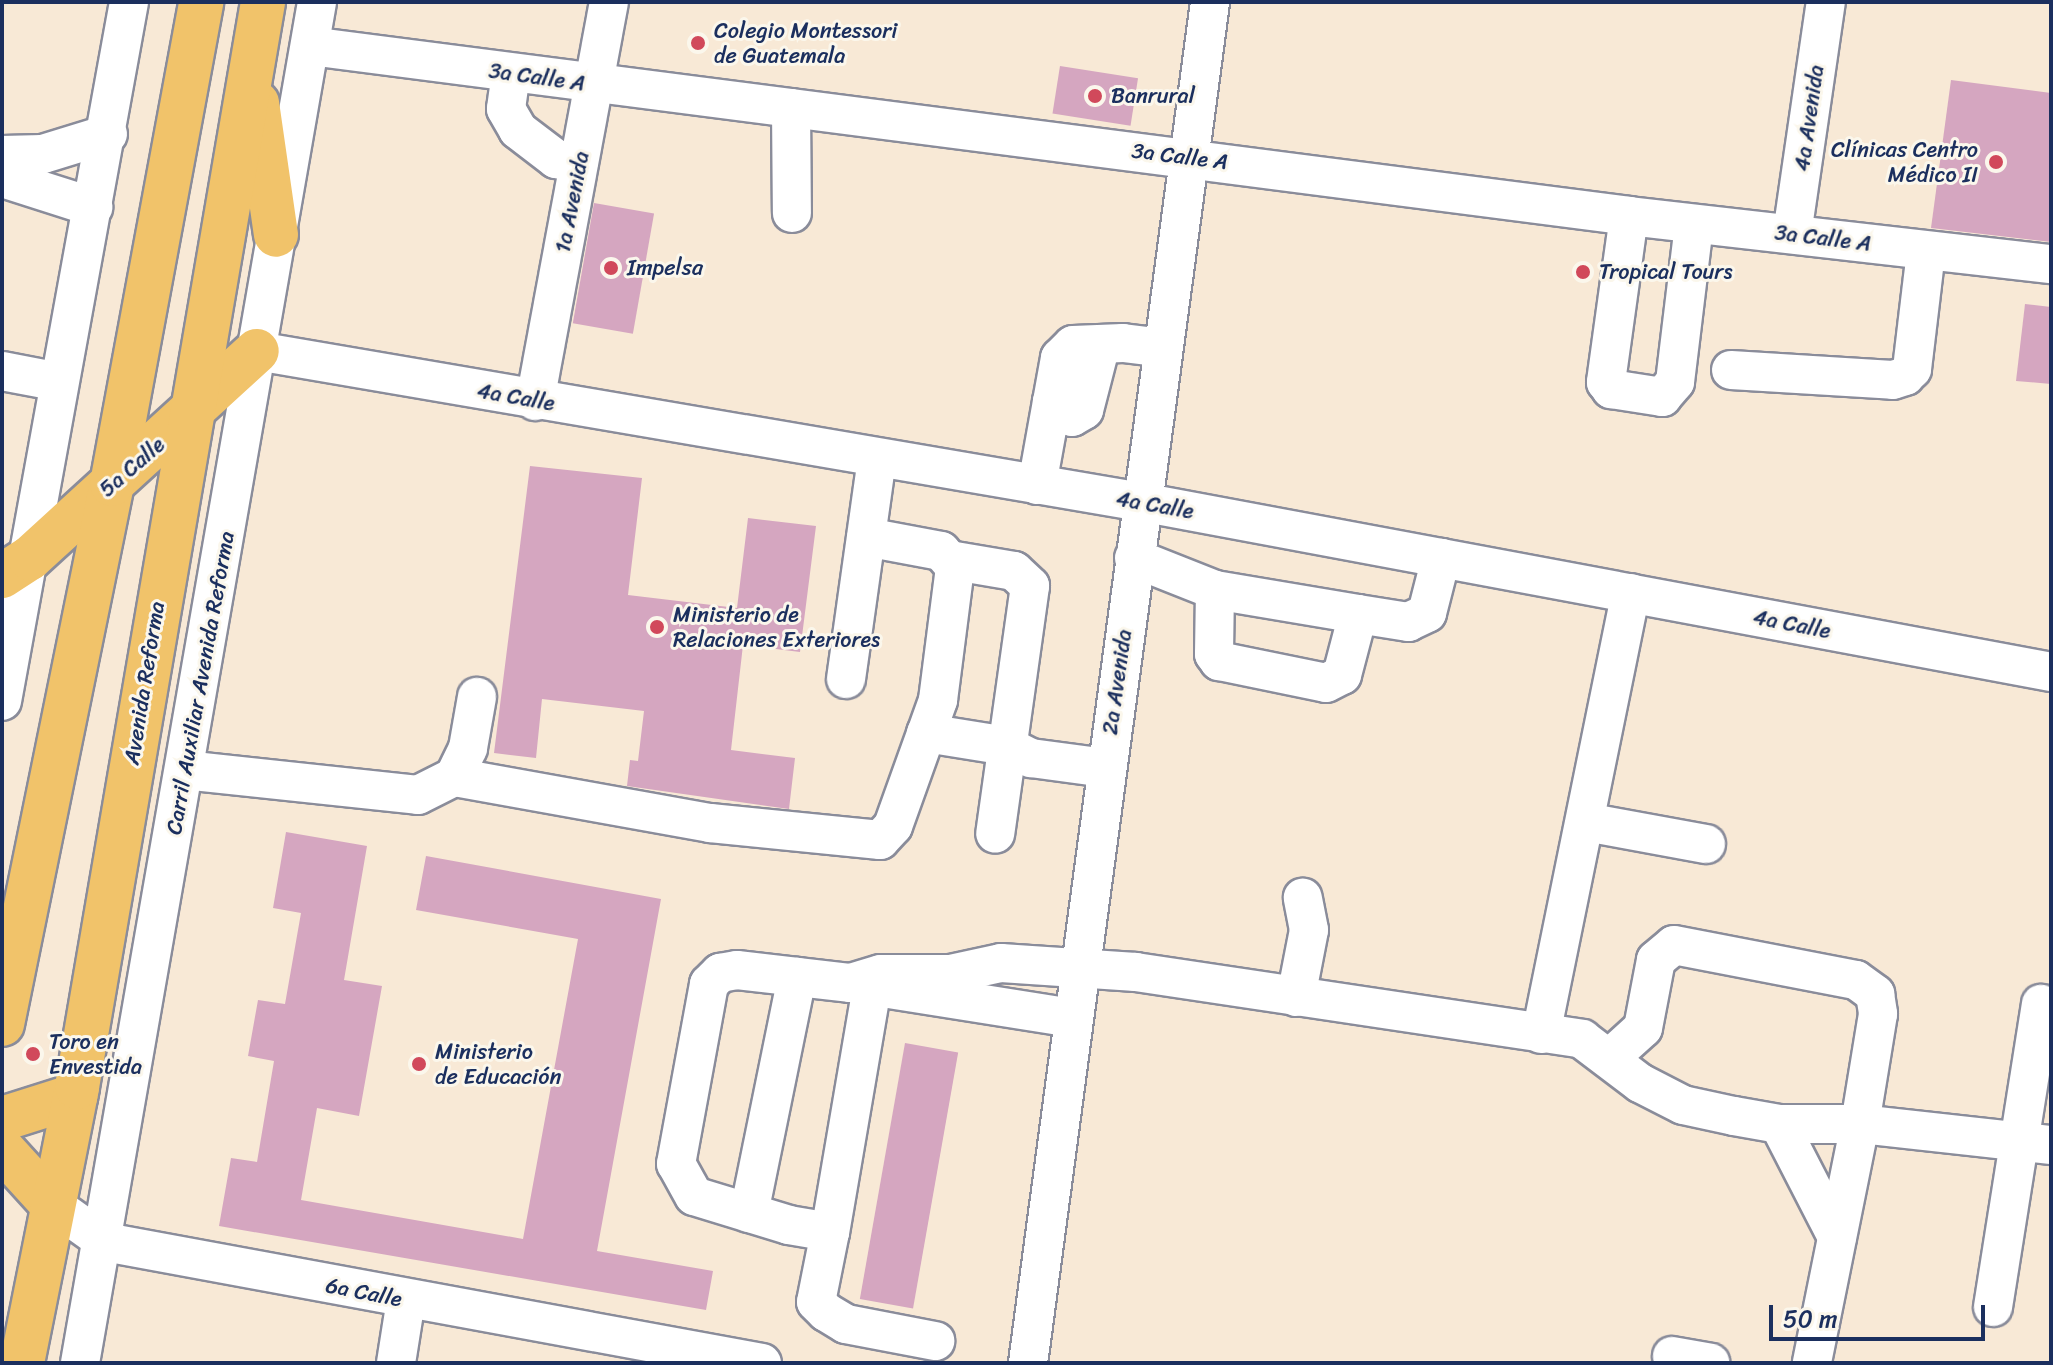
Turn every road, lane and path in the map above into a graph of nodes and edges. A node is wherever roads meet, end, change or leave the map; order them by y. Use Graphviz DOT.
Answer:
graph roads {
  1 [pos="129,2"];
  2 [pos="201,2"];
  3 [pos="263,2"];
  4 [pos="317,2"];
  5 [pos="609,2"];
  6 [pos="1210,2"];
  7 [pos="1826,2"];
  8 [pos="310,46"];
  9 [pos="251,65"];
  10 [pos="511,73"];
  11 [pos="594,84"];
  12 [pos="791,108"];
  13 [pos="108,134"];
  14 [pos="2,155"];
  15 [pos="1189,157"];
  16 [pos="579,163"];
  17 [pos="2,178"];
  18 [pos="93,207"];
  19 [pos="792,213"];
  20 [pos="1629,216"];
  21 [pos="1694,224"];
  22 [pos="1792,234"];
  23 [pos="276,235"];
  24 [pos="1926,251"];
  25 [pos="2051,264"];
  26 [pos="1162,348"];
  27 [pos="257,351"];
  28 [pos="1731,370"];
  29 [pos="2,371"];
  30 [pos="59,382"];
  31 [pos="535,401"];
  32 [pos="189,414"];
  33 [pos="877,458"];
  34 [pos="112,484"];
  35 [pos="1037,485"];
  36 [pos="1141,502"];
  37 [pos="866,537"];
  38 [pos="1134,558"];
  39 [pos="1441,558"];
  40 [pos="955,561"];
  41 [pos="16,567"];
  42 [pos="1215,590"];
  43 [pos="1631,593"];
  44 [pos="1358,614"];
  45 [pos="2051,672"];
  46 [pos="846,679"];
  47 [pos="477,697"];
  48 [pos="2,701"];
  49 [pos="926,733"];
  50 [pos="1007,746"];
  51 [pos="1107,757"];
  52 [pos="184,770"];
  53 [pos="454,777"];
  54 [pos="1586,822"];
  55 [pos="995,834"];
  56 [pos="1706,844"];
  57 [pos="1303,898"];
  58 [pos="1080,968"];
  59 [pos="797,977"];
  60 [pos="862,985"];
  61 [pos="1296,997"];
  62 [pos="2041,1004"];
  63 [pos="1072,1018"];
  64 [pos="2,1024"];
  65 [pos="1541,1034"];
  66 [pos="1611,1057"];
  67 [pos="75,1096"];
  68 [pos="2,1119"];
  69 [pos="1779,1124"];
  70 [pos="1860,1124"];
  71 [pos="2035,1144"];
  72 [pos="2,1149"];
  73 [pos="52,1204"];
  74 [pos="749,1213"];
  75 [pos="830,1232"];
  76 [pos="1837,1237"];
  77 [pos="105,1242"];
  78 [pos="406,1300"];
  79 [pos="1993,1307"];
  80 [pos="935,1341"];
  81 [pos="1672,1356"];
  82 [pos="22,1363"];
  83 [pos="80,1363"];
  84 [pos="396,1363"];
  85 [pos="762,1363"];
  86 [pos="1028,1363"];
  87 [pos="1710,1363"];
  88 [pos="1812,1363"];
  1 -- 13 [label="street"];
  2 -- 34 [label="main road"];
  3 -- 9 [label="main road, Avenida Reforma"];
  4 -- 8 [label="street, Carril Auxiliar Avenida Reforma"];
  5 -- 11 [label="street, 1a Avenida"];
  6 -- 15 [label="street, 2a Avenida"];
  7 -- 22 [label="street, 4a Avenida"];
  8 -- 10 [label="street, 3a Calle A"];
  8 -- 23 [label="street, Carril Auxiliar Avenida Reforma"];
  9 -- 23 [label="main road"];
  9 -- 32 [label="main road, Avenida Reforma"];
  10 -- 11 [label="street, 3a Calle A"];
  10 -- 16 [label="street"];
  11 -- 12 [label="street, 3a Calle A"];
  11 -- 16 [label="street, 1a Avenida"];
  12 -- 15 [label="street, 3a Calle A"];
  12 -- 19 [label="street"];
  13 -- 14 [label="street"];
  13 -- 18 [label="street"];
  15 -- 20 [label="street, 3a Calle A"];
  15 -- 26 [label="street, 2a Avenida"];
  16 -- 31 [label="street, 1a Avenida"];
  17 -- 18 [label="street"];
  18 -- 30 [label="street"];
  20 -- 21 [label="street, 3a Calle A"];
  20 -- 21 [label="street"];
  21 -- 22 [label="street, 3a Calle A"];
  22 -- 24 [label="street, 3a Calle A"];
  23 -- 27 [label="street, Carril Auxiliar Avenida Reforma"];
  24 -- 25 [label="street, 3a Calle A"];
  24 -- 28 [label="street"];
  26 -- 35 [label="street"];
  26 -- 36 [label="street, 2a Avenida"];
  27 -- 31 [label="street, 4a Calle"];
  27 -- 32 [label="main road, 5a Calle"];
  27 -- 52 [label="street, Carril Auxiliar Avenida Reforma"];
  29 -- 30 [label="street"];
  30 -- 41 [label="street"];
  31 -- 33 [label="street, 4a Calle"];
  32 -- 34 [label="main road, 5a Calle"];
  32 -- 67 [label="main road, Avenida Reforma"];
  33 -- 35 [label="street, 4a Calle"];
  33 -- 37 [label="street"];
  34 -- 41 [label="main road, 5a Calle"];
  34 -- 64 [label="main road"];
  35 -- 36 [label="street, 4a Calle"];
  36 -- 38 [label="street, 2a Avenida"];
  36 -- 39 [label="street, 4a Calle"];
  37 -- 40 [label="street"];
  37 -- 46 [label="street"];
  38 -- 42 [label="street"];
  38 -- 51 [label="street, 2a Avenida"];
  39 -- 43 [label="street, 4a Calle"];
  39 -- 44 [label="street"];
  40 -- 49 [label="street"];
  40 -- 50 [label="street"];
  41 -- 48 [label="street"];
  42 -- 44 [label="street"];
  42 -- 44 [label="street"];
  43 -- 45 [label="street, 4a Calle"];
  43 -- 54 [label="street"];
  47 -- 53 [label="street"];
  49 -- 50 [label="street"];
  49 -- 53 [label="street"];
  50 -- 51 [label="street"];
  50 -- 55 [label="street"];
  51 -- 58 [label="street, 2a Avenida"];
  52 -- 53 [label="street"];
  52 -- 77 [label="street, Carril Auxiliar Avenida Reforma"];
  54 -- 56 [label="street"];
  54 -- 65 [label="street"];
  57 -- 61 [label="street"];
  58 -- 60 [label="street"];
  58 -- 61 [label="street"];
  58 -- 63 [label="street, 2a Avenida"];
  59 -- 60 [label="street"];
  59 -- 74 [label="street"];
  59 -- 74 [label="street"];
  60 -- 63 [label="street"];
  60 -- 75 [label="street"];
  61 -- 65 [label="street"];
  62 -- 71 [label="street"];
  63 -- 86 [label="street, 2a Avenida"];
  65 -- 66 [label="street"];
  66 -- 69 [label="street"];
  66 -- 70 [label="street"];
  67 -- 68 [label="main road"];
  67 -- 73 [label="main road, Avenida Reforma"];
  69 -- 70 [label="street"];
  69 -- 76 [label="street"];
  70 -- 71 [label="street"];
  70 -- 76 [label="street"];
  71 -- 79 [label="street"];
  72 -- 73 [label="main road, 6a Calle"];
  73 -- 77 [label="street, 6a Calle"];
  73 -- 82 [label="main road, Avenida Reforma"];
  74 -- 75 [label="street"];
  75 -- 80 [label="street"];
  76 -- 88 [label="street"];
  77 -- 78 [label="street, 6a Calle"];
  77 -- 83 [label="street, Carril Auxiliar Avenida Reforma"];
  78 -- 84 [label="street"];
  78 -- 85 [label="street, 6a Calle"];
  81 -- 87 [label="street"];
}
